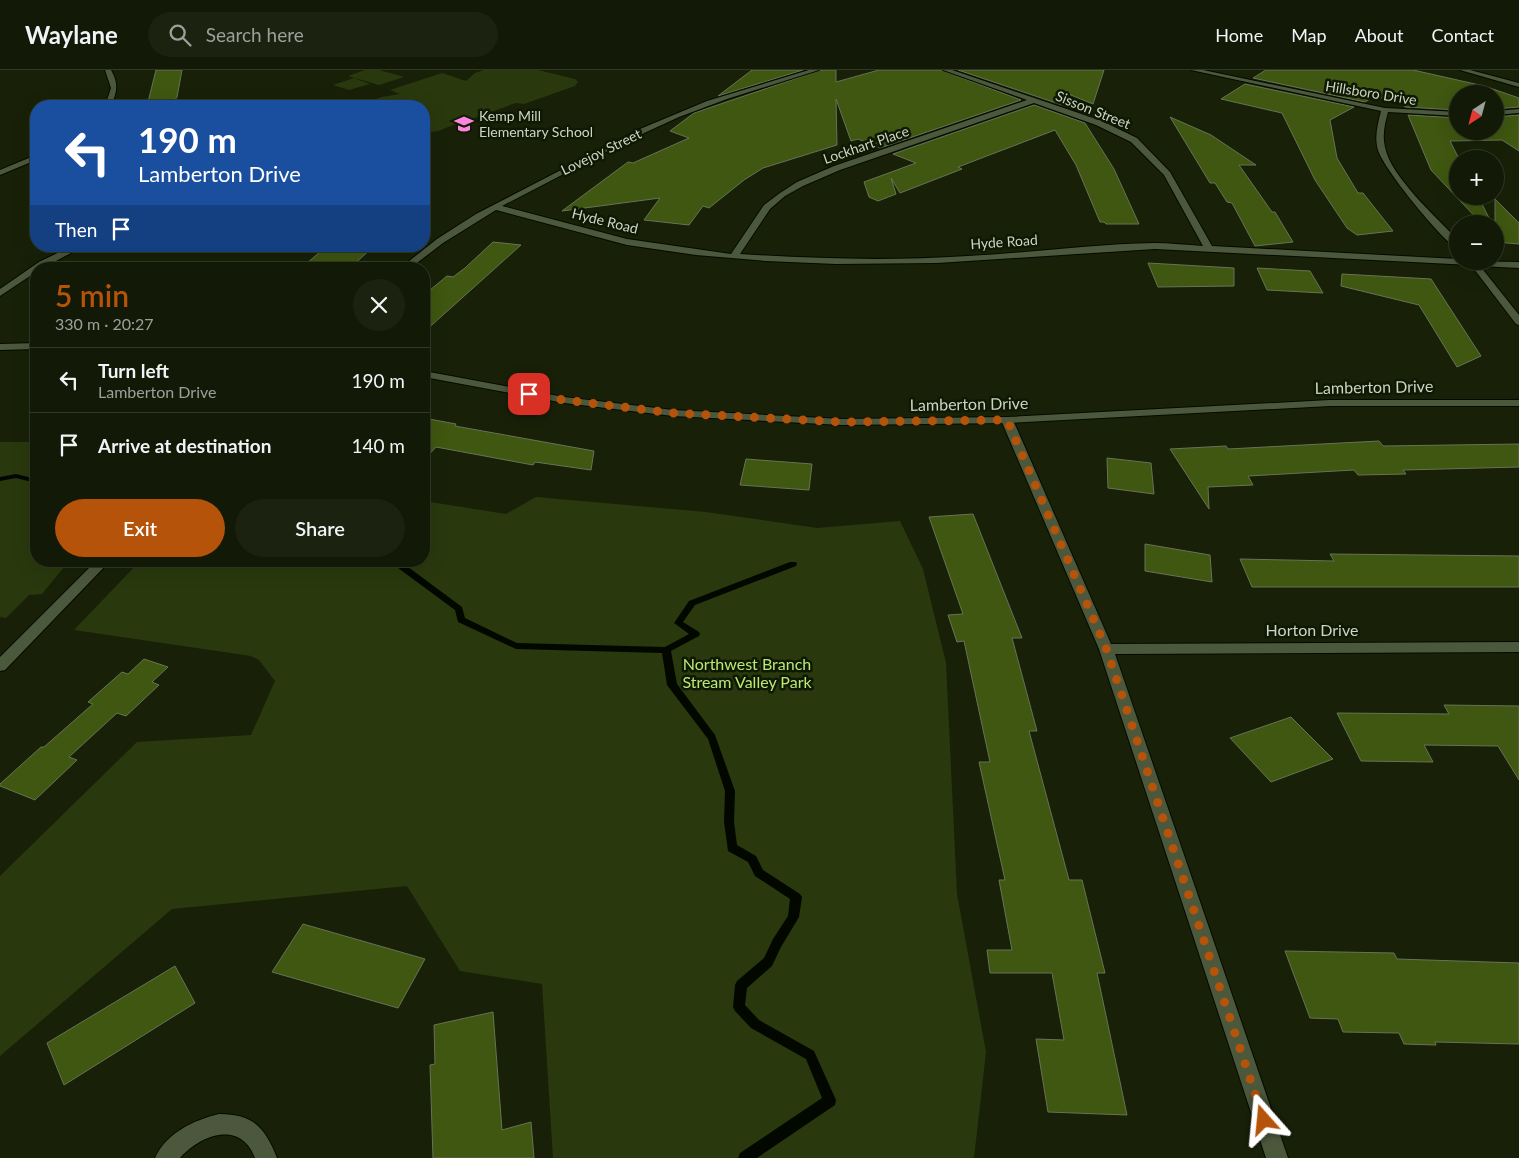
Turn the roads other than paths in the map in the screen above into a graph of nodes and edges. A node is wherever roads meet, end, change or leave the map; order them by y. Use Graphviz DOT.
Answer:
graph roads {
  1 [pos="108,70"];
  2 [pos="816,70"];
  3 [pos="946,70"];
  4 [pos="1194,70"];
  5 [pos="1463,70"];
  6 [pos="1519,85"];
  7 [pos="111,100"];
  8 [pos="1035,100"];
  9 [pos="1385,110"];
  10 [pos="1519,111"];
  11 [pos="1504,112"];
  12 [pos="1449,114"];
  13 [pos="30,159"];
  14 [pos="0,173"];
  15 [pos="496,207"];
  16 [pos="1449,236"];
  17 [pos="430,248"];
  18 [pos="1209,248"];
  19 [pos="67,252"];
  20 [pos="425,252"];
  21 [pos="735,255"];
  22 [pos="1449,261"];
  23 [pos="46,262"];
  24 [pos="412,262"];
  25 [pos="1504,264"];
  26 [pos="1519,265"];
  27 [pos="1478,270"];
  28 [pos="30,272"];
  29 [pos="0,292"];
  30 [pos="1519,322"];
  31 [pos="30,346"];
  32 [pos="0,347"];
  33 [pos="430,375"];
  34 [pos="1519,403"];
  35 [pos="1007,420"];
  36 [pos="98,567"];
  37 [pos="1519,646"];
  38 [pos="1106,648"];
  39 [pos="0,666"];
  40 [pos="166,1158"];
  41 [pos="266,1158"];
  42 [pos="1277,1158"];
  1 -- 7 [label="street"];
  2 -- 15 [label="street, Lovejoy Street"];
  3 -- 8 [label="street, Sisson Street"];
  4 -- 9 [label="street, Hillsboro Drive"];
  5 -- 6 [label="street"];
  8 -- 18 [label="street, Sisson Street"];
  8 -- 21 [label="street, Lockhart Place"];
  9 -- 12 [label="street, Hillsboro Drive"];
  9 -- 16 [label="street"];
  10 -- 11 [label="street"];
  13 -- 14 [label="street"];
  15 -- 17 [label="street, Lovejoy Street"];
  15 -- 21 [label="street, Hyde Road"];
  18 -- 21 [label="street, Hyde Road"];
  18 -- 22 [label="street, Hyde Road"];
  19 -- 23 [label="street"];
  20 -- 24 [label="street, Lovejoy Street"];
  25 -- 26 [label="street, Hyde Road"];
  27 -- 30 [label="street"];
  28 -- 29 [label="street"];
  31 -- 32 [label="street"];
  33 -- 35 [label="street, Lamberton Drive"];
  34 -- 35 [label="street, Lamberton Drive"];
  35 -- 38 [label="street"];
  36 -- 39 [label="street"];
  37 -- 38 [label="street, Horton Drive"];
  38 -- 42 [label="street"];
  40 -- 41 [label="street"];
}
